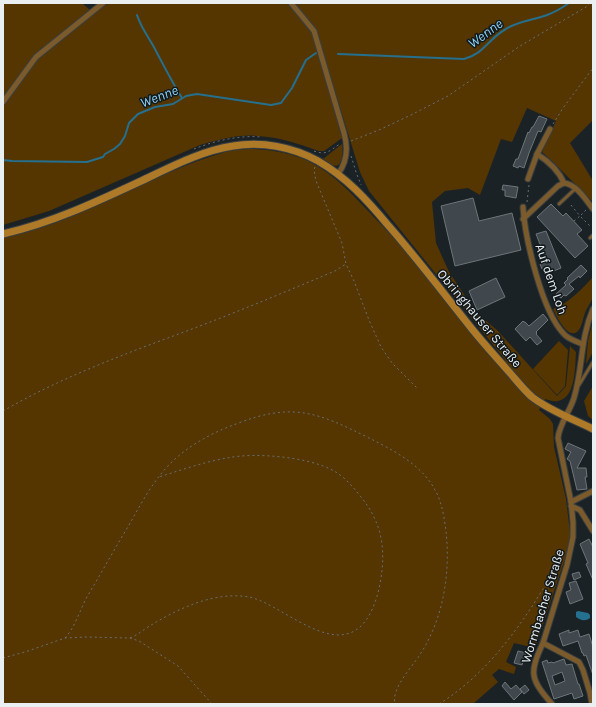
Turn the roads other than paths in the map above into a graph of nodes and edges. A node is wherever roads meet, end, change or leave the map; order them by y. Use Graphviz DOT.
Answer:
graph roads {
  1 [pos="104,3"];
  2 [pos="290,3"];
  3 [pos="3,102"];
  4 [pos="550,129"];
  5 [pos="537,154"];
  6 [pos="338,174"];
  7 [pos="528,179"];
  8 [pos="564,183"];
  9 [pos="575,189"];
  10 [pos="558,204"];
  11 [pos="592,207"];
  12 [pos="523,208"];
  13 [pos="523,219"];
  14 [pos="3,234"];
  15 [pos="593,235"];
  16 [pos="590,238"];
  17 [pos="593,309"];
  18 [pos="582,344"];
  19 [pos="593,362"];
  20 [pos="577,386"];
  21 [pos="567,416"];
  22 [pos="593,429"];
  23 [pos="593,491"];
  24 [pos="571,504"];
  25 [pos="593,531"];
  26 [pos="543,643"];
  27 [pos="552,704"];
  28 [pos="592,704"];
  1 -- 3 [label="street"];
  2 -- 6 [label="street"];
  4 -- 5 [label="street"];
  5 -- 7 [label="street"];
  5 -- 8 [label="street"];
  6 -- 14 [label="street, Obringhauser Straße"];
  6 -- 21 [label="street, Obringhauser Straße"];
  8 -- 9 [label="street"];
  8 -- 13 [label="street"];
  9 -- 10 [label="lane"];
  9 -- 11 [label="street"];
  12 -- 13 [label="street, Auf dem Loh"];
  13 -- 18 [label="street, Auf dem Loh"];
  15 -- 16 [label="lane"];
  17 -- 18 [label="street, Auf dem Loh"];
  18 -- 20 [label="street, Auf dem Loh"];
  19 -- 20 [label="lane"];
  20 -- 21 [label="street, Auf dem Loh"];
  21 -- 22 [label="street, Obringhauser Straße"];
  21 -- 24 [label="street, Wormbacher Straße"];
  23 -- 24 [label="street"];
  24 -- 25 [label="street"];
  24 -- 26 [label="street, Wormbacher Straße"];
  26 -- 27 [label="street, Wormbacher Straße"];
  26 -- 28 [label="street"];
}
